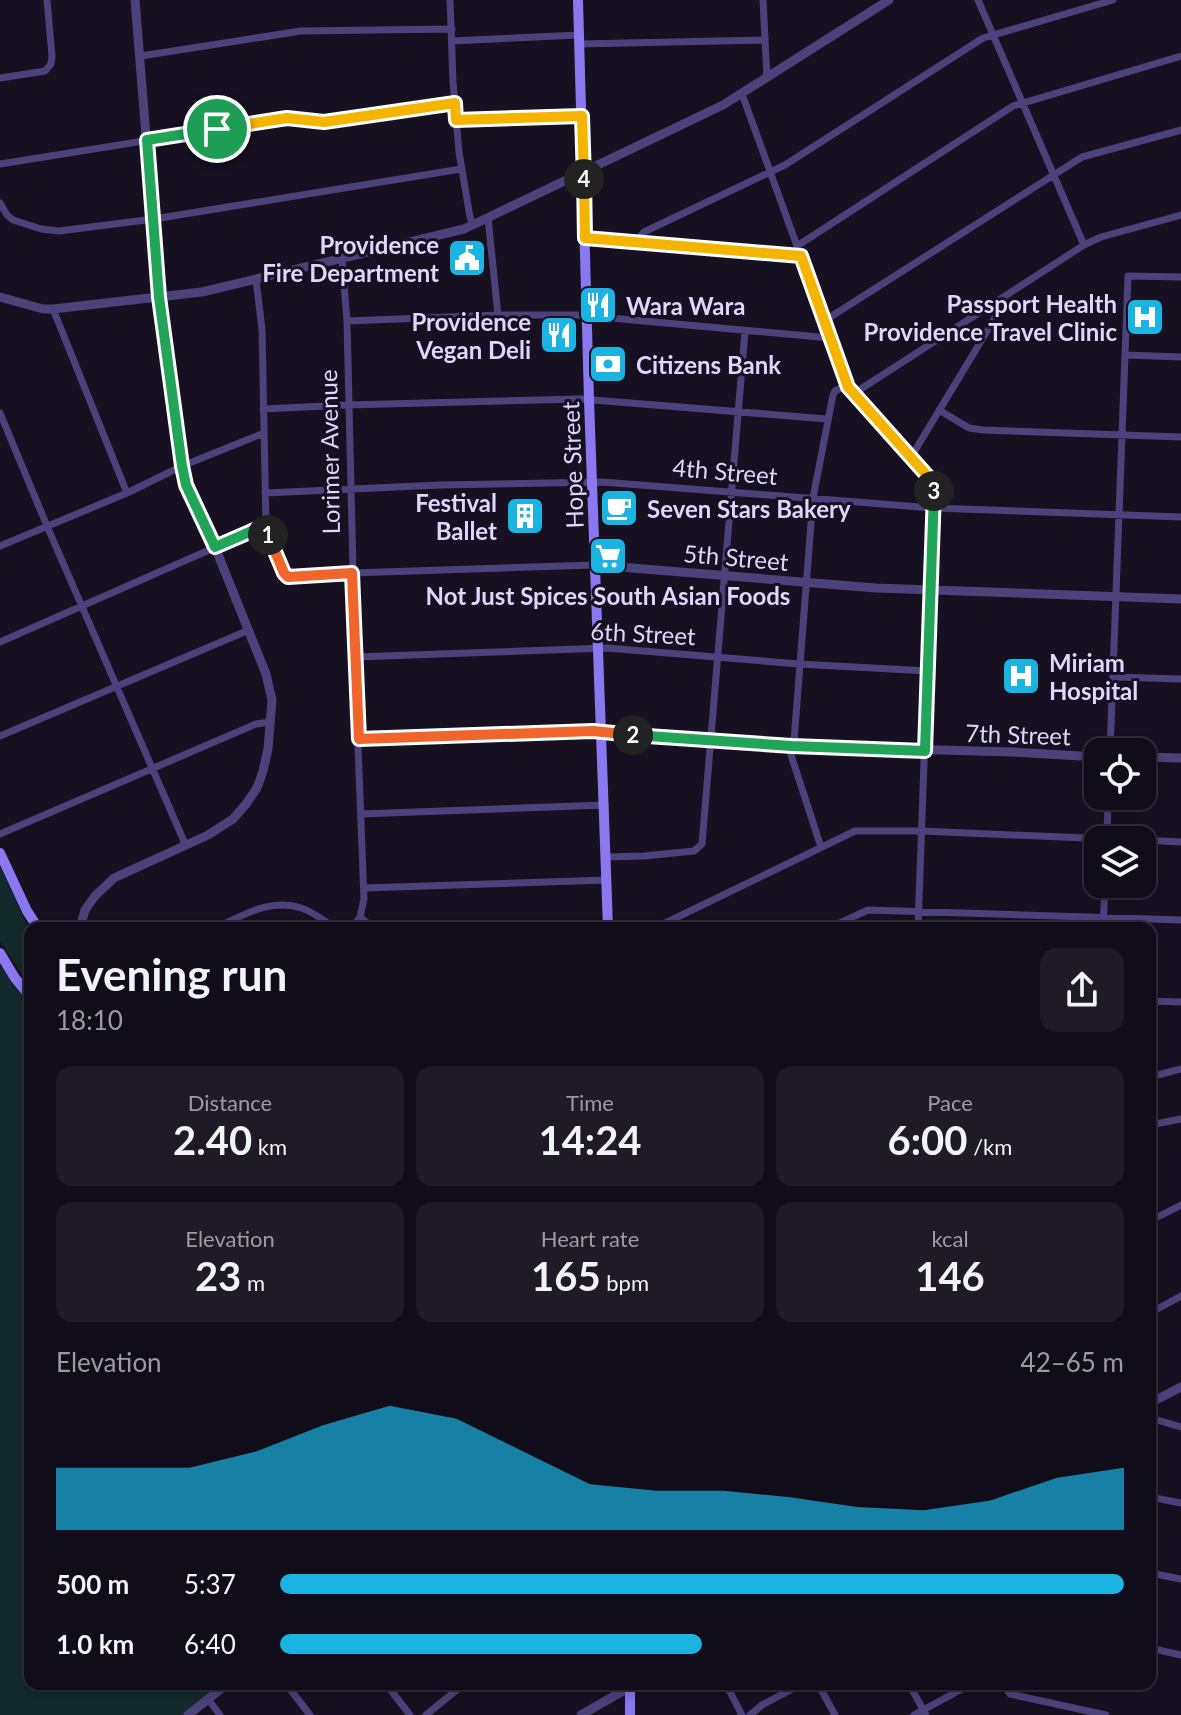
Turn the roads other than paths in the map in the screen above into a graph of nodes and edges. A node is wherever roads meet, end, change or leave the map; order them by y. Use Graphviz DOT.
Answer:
graph roads {
  1 [pos="47,0"];
  2 [pos="135,0"];
  3 [pos="450,0"];
  4 [pos="578,0"];
  5 [pos="763,0"];
  6 [pos="889,0"];
  7 [pos="978,0"];
  8 [pos="1113,0"];
  9 [pos="452,29"];
  10 [pos="993,35"];
  11 [pos="579,40"];
  12 [pos="765,40"];
  13 [pos="452,41"];
  14 [pos="141,56"];
  15 [pos="1181,56"];
  16 [pos="0,78"];
  17 [pos="767,78"];
  18 [pos="742,94"];
  19 [pos="455,103"];
  20 [pos="1022,104"];
  21 [pos="582,116"];
  22 [pos="456,120"];
  23 [pos="1181,130"];
  24 [pos="147,140"];
  25 [pos="0,164"];
  26 [pos="461,169"];
  27 [pos="584,171"];
  28 [pos="771,173"];
  29 [pos="1053,175"];
  30 [pos="0,203"];
  31 [pos="1181,215"];
  32 [pos="488,218"];
  33 [pos="154,219"];
  34 [pos="473,225"];
  35 [pos="585,238"];
  36 [pos="636,241"];
  37 [pos="1084,245"];
  38 [pos="797,246"];
  39 [pos="801,256"];
  40 [pos="342,259"];
  41 [pos="1181,277"];
  42 [pos="256,280"];
  43 [pos="0,297"];
  44 [pos="159,297"];
  45 [pos="996,302"];
  46 [pos="53,309"];
  47 [pos="498,315"];
  48 [pos="588,317"];
  49 [pos="347,321"];
  50 [pos="824,321"];
  51 [pos="745,331"];
  52 [pos="830,338"];
  53 [pos="1125,355"];
  54 [pos="1181,357"];
  55 [pos="847,385"];
  56 [pos="853,394"];
  57 [pos="589,400"];
  58 [pos="347,405"];
  59 [pos="263,409"];
  60 [pos="939,410"];
  61 [pos="0,413"];
  62 [pos="739,413"];
  63 [pos="827,419"];
  64 [pos="264,433"];
  65 [pos="4,434"];
  66 [pos="1121,435"];
  67 [pos="1181,437"];
  68 [pos="911,457"];
  69 [pos="182,466"];
  70 [pos="592,482"];
  71 [pos="350,489"];
  72 [pos="732,492"];
  73 [pos="127,493"];
  74 [pos="265,493"];
  75 [pos="813,498"];
  76 [pos="933,508"];
  77 [pos="1120,515"];
  78 [pos="1181,517"];
  79 [pos="266,525"];
  80 [pos="47,526"];
  81 [pos="0,546"];
  82 [pos="215,547"];
  83 [pos="595,565"];
  84 [pos="352,573"];
  85 [pos="725,576"];
  86 [pos="806,583"];
  87 [pos="931,590"];
  88 [pos="1115,595"];
  89 [pos="1181,599"];
  90 [pos="82,606"];
  91 [pos="249,630"];
  92 [pos="0,642"];
  93 [pos="598,649"];
  94 [pos="356,657"];
  95 [pos="719,657"];
  96 [pos="799,664"];
  97 [pos="928,671"];
  98 [pos="1113,677"];
  99 [pos="1181,679"];
  100 [pos="117,687"];
  101 [pos="270,722"];
  102 [pos="600,732"];
  103 [pos="0,736"];
  104 [pos="1111,738"];
  105 [pos="359,739"];
  106 [pos="712,740"];
  107 [pos="792,746"];
  108 [pos="925,751"];
  109 [pos="1084,756"];
  110 [pos="1156,757"];
  111 [pos="1181,758"];
  112 [pos="152,769"];
  113 [pos="605,805"];
  114 [pos="361,814"];
  115 [pos="921,831"];
  116 [pos="0,834"];
  117 [pos="1084,839"];
  118 [pos="1156,841"];
  119 [pos="1181,842"];
  120 [pos="186,846"];
  121 [pos="821,847"];
  122 [pos="0,853"];
  123 [pos="606,857"];
  124 [pos="607,880"];
  125 [pos="364,888"];
  126 [pos="1104,898"];
  127 [pos="919,912"];
  128 [pos="360,917"];
  129 [pos="1103,918"];
  130 [pos="1181,920"];
  131 [pos="34,922"];
  132 [pos="82,922"];
  133 [pos="231,922"];
  134 [pos="326,922"];
  135 [pos="357,922"];
  136 [pos="366,922"];
  137 [pos="608,922"];
  138 [pos="667,922"];
  139 [pos="842,922"];
  140 [pos="918,922"];
  141 [pos="1103,922"];
  142 [pos="0,953"];
  143 [pos="24,987"];
  144 [pos="1156,1001"];
  145 [pos="1181,1002"];
  146 [pos="1181,1069"];
  147 [pos="1156,1075"];
  148 [pos="1181,1119"];
  149 [pos="1156,1124"];
  150 [pos="1181,1205"];
  151 [pos="1156,1218"];
  152 [pos="1181,1296"];
  153 [pos="1156,1310"];
  154 [pos="1181,1387"];
  155 [pos="1156,1400"];
  156 [pos="1156,1420"];
  157 [pos="1181,1427"];
  158 [pos="1156,1498"];
  159 [pos="1181,1503"];
  160 [pos="1156,1574"];
  161 [pos="1181,1579"];
  162 [pos="1156,1649"];
  163 [pos="1181,1655"];
  164 [pos="219,1690"];
  165 [pos="291,1690"];
  166 [pos="391,1690"];
  167 [pos="457,1690"];
  168 [pos="624,1690"];
  169 [pos="632,1690"];
  170 [pos="729,1690"];
  171 [pos="791,1690"];
  172 [pos="821,1690"];
  173 [pos="912,1690"];
  174 [pos="961,1690"];
  175 [pos="1007,1690"];
  176 [pos="208,1699"];
  177 [pos="924,1713"];
  178 [pos="188,1715"];
  179 [pos="220,1715"];
  180 [pos="310,1715"];
  181 [pos="410,1715"];
  182 [pos="426,1715"];
  183 [pos="581,1715"];
  184 [pos="630,1715"];
  185 [pos="742,1715"];
  186 [pos="750,1715"];
  187 [pos="835,1715"];
  188 [pos="914,1715"];
  189 [pos="1106,1715"];
  1 -- 16 [label="street"];
  2 -- 14 [label="street"];
  3 -- 9 [label="street"];
  4 -- 11 [label="main road, Hope Street"];
  5 -- 12 [label="street"];
  6 -- 17 [label="street"];
  7 -- 10 [label="street"];
  8 -- 10 [label="street"];
  9 -- 13 [label="street"];
  9 -- 14 [label="street"];
  10 -- 20 [label="street"];
  10 -- 28 [label="street"];
  11 -- 12 [label="street"];
  11 -- 13 [label="street"];
  11 -- 21 [label="main road, Hope Street"];
  12 -- 17 [label="street"];
  13 -- 19 [label="street"];
  14 -- 24 [label="street"];
  15 -- 20 [label="street"];
  17 -- 18 [label="street"];
  18 -- 27 [label="street"];
  18 -- 28 [label="street"];
  19 -- 22 [label="street"];
  19 -- 24 [label="street"];
  20 -- 29 [label="street"];
  20 -- 38 [label="street"];
  21 -- 22 [label="street"];
  21 -- 27 [label="main road, Hope Street"];
  22 -- 26 [label="street"];
  23 -- 29 [label="street"];
  24 -- 25 [label="street"];
  24 -- 33 [label="street"];
  26 -- 33 [label="street"];
  26 -- 34 [label="street"];
  27 -- 32 [label="street"];
  27 -- 35 [label="main road, Hope Street"];
  28 -- 36 [label="street"];
  28 -- 38 [label="street"];
  29 -- 37 [label="street"];
  29 -- 50 [label="street"];
  30 -- 33 [label="street"];
  31 -- 37 [label="street"];
  32 -- 34 [label="street"];
  32 -- 47 [label="street"];
  33 -- 44 [label="street"];
  34 -- 40 [label="street"];
  35 -- 36 [label="street"];
  35 -- 48 [label="main road, Hope Street"];
  36 -- 39 [label="street"];
  37 -- 45 [label="street"];
  38 -- 39 [label="street"];
  39 -- 50 [label="street"];
  40 -- 42 [label="street"];
  40 -- 49 [label="street, Lorimer Avenue"];
  41 -- 53 [label="street"];
  42 -- 44 [label="street"];
  42 -- 59 [label="street"];
  43 -- 46 [label="street"];
  44 -- 46 [label="street"];
  44 -- 69 [label="street"];
  45 -- 56 [label="street"];
  45 -- 60 [label="street"];
  46 -- 73 [label="street"];
  47 -- 48 [label="street"];
  47 -- 49 [label="street"];
  48 -- 51 [label="street"];
  48 -- 57 [label="main road, Hope Street"];
  49 -- 58 [label="street, Lorimer Avenue"];
  50 -- 52 [label="street"];
  51 -- 52 [label="street"];
  51 -- 62 [label="street"];
  52 -- 55 [label="street"];
  53 -- 54 [label="street"];
  53 -- 66 [label="street"];
  55 -- 56 [label="street"];
  55 -- 63 [label="street"];
  56 -- 68 [label="street"];
  57 -- 58 [label="street"];
  57 -- 62 [label="street"];
  57 -- 70 [label="main road, Hope Street"];
  58 -- 59 [label="street"];
  58 -- 71 [label="street, Lorimer Avenue"];
  59 -- 64 [label="street"];
  60 -- 66 [label="street"];
  60 -- 68 [label="street"];
  61 -- 65 [label="street"];
  62 -- 63 [label="street"];
  62 -- 72 [label="street"];
  63 -- 75 [label="street"];
  64 -- 69 [label="street"];
  64 -- 74 [label="street"];
  65 -- 80 [label="street"];
  66 -- 67 [label="street"];
  66 -- 77 [label="street"];
  68 -- 76 [label="street"];
  69 -- 73 [label="street"];
  69 -- 82 [label="street"];
  70 -- 71 [label="street, 4th Street"];
  70 -- 72 [label="street, 4th Street"];
  70 -- 83 [label="main road, Hope Street"];
  71 -- 74 [label="street, 4th Street"];
  71 -- 84 [label="street, Lorimer Avenue"];
  72 -- 75 [label="street, 4th Street"];
  72 -- 85 [label="street"];
  73 -- 80 [label="street"];
  74 -- 79 [label="street"];
  75 -- 76 [label="street, 4th Street"];
  75 -- 86 [label="street"];
  76 -- 77 [label="street, 4th Street"];
  76 -- 87 [label="street"];
  77 -- 78 [label="street, 4th Street"];
  77 -- 88 [label="street"];
  79 -- 82 [label="street"];
  79 -- 84 [label="street, 5th Street"];
  80 -- 81 [label="street"];
  80 -- 90 [label="street"];
  82 -- 90 [label="street"];
  82 -- 91 [label="street"];
  83 -- 84 [label="street, 5th Street"];
  83 -- 85 [label="street, 5th Street"];
  83 -- 93 [label="main road, Hope Street"];
  84 -- 94 [label="street, Lorimer Avenue"];
  85 -- 86 [label="street, 5th Street"];
  85 -- 95 [label="street"];
  86 -- 87 [label="street, 5th Street"];
  86 -- 96 [label="street"];
  87 -- 88 [label="street, 5th Street"];
  87 -- 97 [label="street"];
  88 -- 89 [label="street, 5th Street"];
  88 -- 98 [label="street"];
  90 -- 92 [label="street"];
  90 -- 100 [label="street"];
  91 -- 100 [label="street"];
  91 -- 101 [label="street"];
  93 -- 94 [label="street, 6th Street"];
  93 -- 95 [label="street, 6th Street"];
  93 -- 102 [label="main road, Hope Street"];
  94 -- 105 [label="street, Lorimer Avenue"];
  95 -- 96 [label="street, 6th Street"];
  95 -- 106 [label="street"];
  96 -- 97 [label="street, 6th Street"];
  96 -- 107 [label="street"];
  97 -- 108 [label="street"];
  98 -- 99 [label="street"];
  98 -- 104 [label="street"];
  100 -- 103 [label="street"];
  100 -- 112 [label="street"];
  101 -- 112 [label="street"];
  101 -- 120 [label="street"];
  102 -- 105 [label="street"];
  102 -- 106 [label="street, 7th Street"];
  102 -- 113 [label="main road, Hope Street"];
  105 -- 114 [label="street, Lorimer Avenue"];
  106 -- 107 [label="street, 7th Street"];
  106 -- 123 [label="street"];
  107 -- 108 [label="street, 7th Street"];
  107 -- 121 [label="street"];
  108 -- 109 [label="street, 7th Street"];
  108 -- 115 [label="street"];
  110 -- 111 [label="street"];
  112 -- 116 [label="street"];
  112 -- 120 [label="street"];
  113 -- 114 [label="street"];
  113 -- 123 [label="main road, Hope Street"];
  114 -- 125 [label="street, Lorimer Avenue"];
  115 -- 117 [label="street"];
  115 -- 121 [label="street"];
  115 -- 127 [label="street"];
  118 -- 119 [label="street"];
  120 -- 132 [label="street"];
  121 -- 138 [label="street"];
  122 -- 131 [label="main road"];
  123 -- 124 [label="main road, Hope Street"];
  124 -- 125 [label="street"];
  124 -- 137 [label="main road, Hope Street"];
  125 -- 128 [label="street, Lorimer Avenue"];
  126 -- 129 [label="street"];
  127 -- 129 [label="street"];
  127 -- 139 [label="street"];
  127 -- 140 [label="street"];
  128 -- 135 [label="street, Lorimer Avenue"];
  128 -- 136 [label="street"];
  129 -- 130 [label="street"];
  129 -- 141 [label="street"];
  133 -- 134 [label="street"];
  142 -- 143 [label="main road"];
  144 -- 145 [label="street"];
  146 -- 147 [label="street"];
  148 -- 149 [label="street"];
  150 -- 151 [label="street"];
  152 -- 153 [label="street"];
  154 -- 155 [label="street"];
  156 -- 157 [label="street"];
  158 -- 159 [label="street"];
  160 -- 161 [label="street"];
  162 -- 163 [label="street"];
  164 -- 176 [label="street"];
  165 -- 180 [label="street"];
  166 -- 181 [label="street"];
  167 -- 182 [label="street"];
  168 -- 183 [label="street"];
  169 -- 184 [label="main road"];
  170 -- 185 [label="street"];
  171 -- 186 [label="street"];
  172 -- 187 [label="street"];
  173 -- 177 [label="street"];
  174 -- 177 [label="street"];
  175 -- 189 [label="street"];
  176 -- 178 [label="street"];
  176 -- 179 [label="street"];
  177 -- 188 [label="street"];
}
